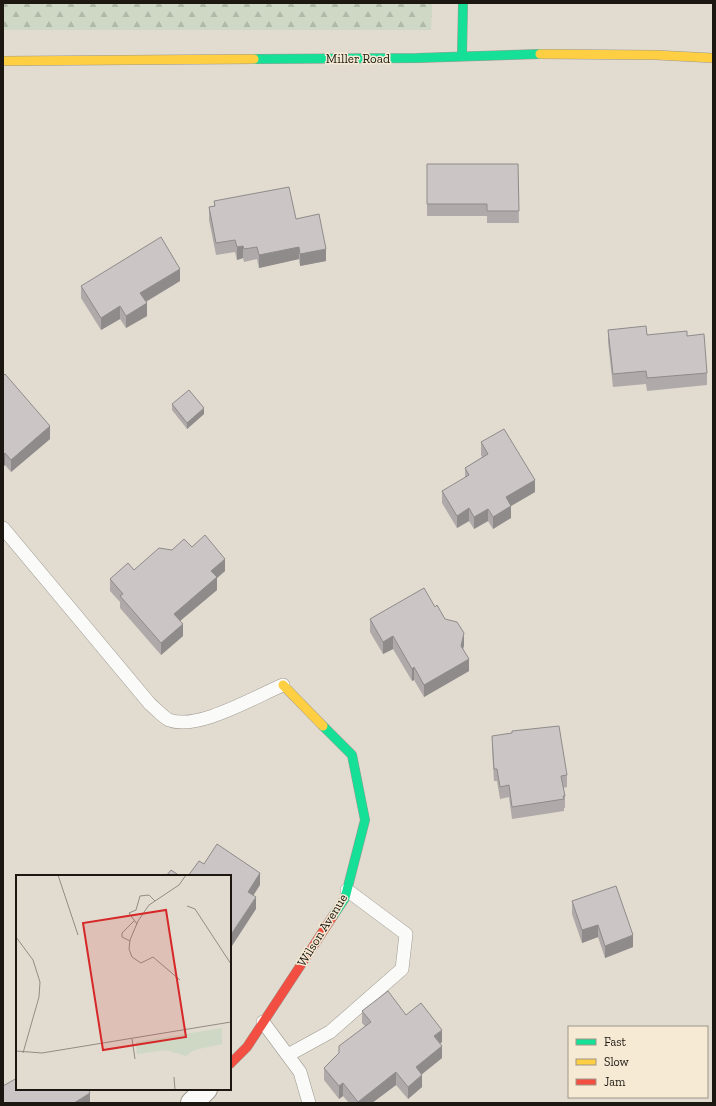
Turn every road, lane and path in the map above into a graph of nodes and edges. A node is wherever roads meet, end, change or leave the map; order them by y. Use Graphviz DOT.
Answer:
graph roads {
  1 [pos="463,3"];
  2 [pos="462,56"];
  3 [pos="713,58"];
  4 [pos="3,61"];
  5 [pos="3,528"];
  6 [pos="283,685"];
  7 [pos="347,890"];
  8 [pos="263,1022"];
  9 [pos="288,1055"];
  10 [pos="231,1063"];
  11 [pos="205,1090"];
  12 [pos="192,1103"];
  13 [pos="309,1103"];
  1 -- 2 [label="street"];
  2 -- 3 [label="street, Miller Road"];
  2 -- 4 [label="street, Miller Road"];
  5 -- 6 [label="lane"];
  6 -- 7 [label="street, Wilson Avenue"];
  7 -- 8 [label="street, Wilson Avenue"];
  7 -- 9 [label="lane"];
  8 -- 9 [label="lane"];
  8 -- 10 [label="street, Wilson Avenue"];
  9 -- 13 [label="lane"];
  11 -- 12 [label="street"];
}
